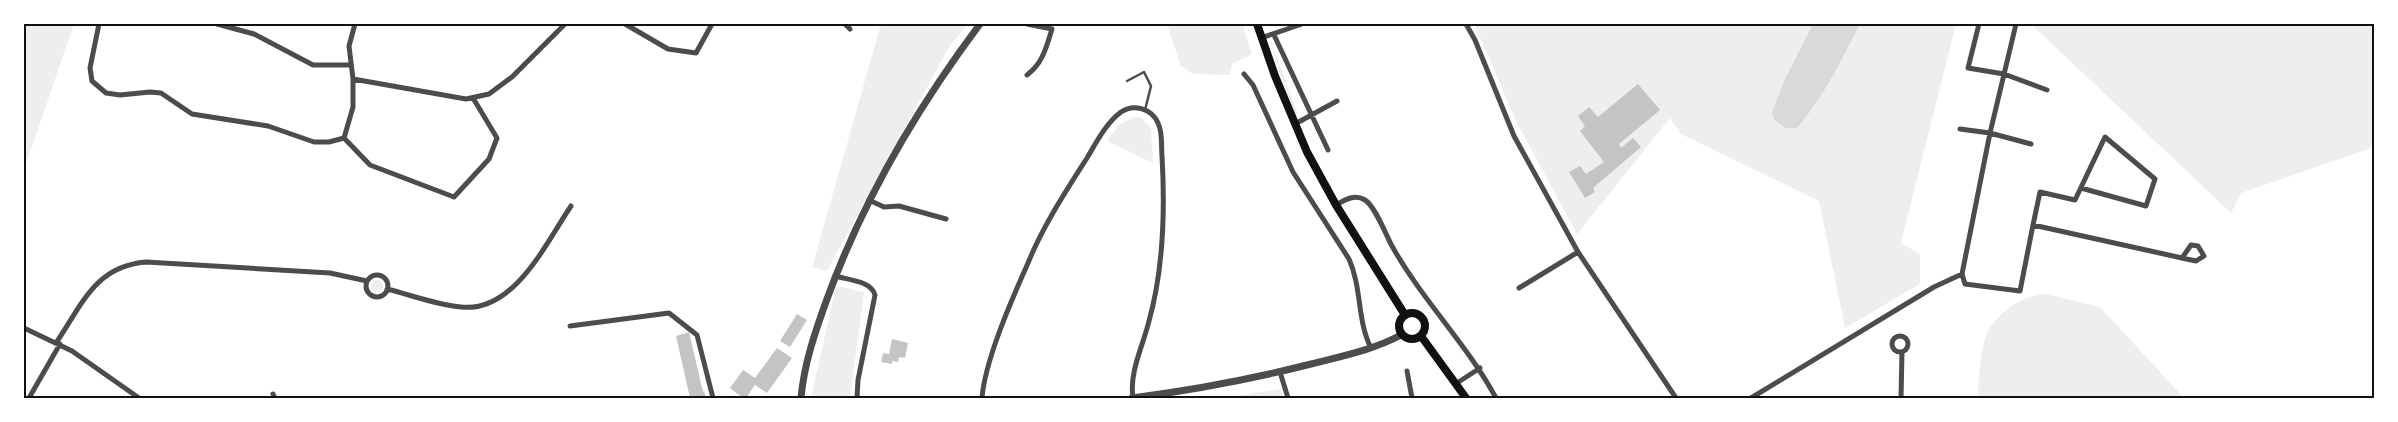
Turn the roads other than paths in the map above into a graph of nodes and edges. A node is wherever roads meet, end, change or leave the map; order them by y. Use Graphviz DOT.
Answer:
graph roads {
  1 [pos="99,24"];
  2 [pos="217,24"];
  3 [pos="355,24"];
  4 [pos="565,24"];
  5 [pos="625,24"];
  6 [pos="712,24"];
  7 [pos="845,24"];
  8 [pos="980,24"];
  9 [pos="1028,24"];
  10 [pos="1257,24"];
  11 [pos="1302,24"];
  12 [pos="1466,24"];
  13 [pos="1978,24"];
  14 [pos="2016,24"];
  15 [pos="850,29"];
  16 [pos="1274,35"];
  17 [pos="1261,38"];
  18 [pos="352,65"];
  19 [pos="1244,74"];
  20 [pos="2004,74"];
  21 [pos="1027,75"];
  22 [pos="353,79"];
  23 [pos="1126,81"];
  24 [pos="2047,90"];
  25 [pos="473,98"];
  26 [pos="1338,101"];
  27 [pos="1145,110"];
  28 [pos="1310,116"];
  29 [pos="1295,124"];
  30 [pos="1960,129"];
  31 [pos="1990,132"];
  32 [pos="344,138"];
  33 [pos="2030,144"];
  34 [pos="1328,150"];
  35 [pos="2081,188"];
  36 [pos="869,200"];
  37 [pos="1336,205"];
  38 [pos="571,206"];
  39 [pos="946,218"];
  40 [pos="2034,225"];
  41 [pos="1578,252"];
  42 [pos="2182,258"];
  43 [pos="1962,274"];
  44 [pos="835,276"];
  45 [pos="367,281"];
  46 [pos="1519,288"];
  47 [pos="387,289"];
  48 [pos="1405,314"];
  49 [pos="570,326"];
  50 [pos="24,328"];
  51 [pos="1401,335"];
  52 [pos="1421,336"];
  53 [pos="58,344"];
  54 [pos="1371,348"];
  55 [pos="1902,352"];
  56 [pos="1480,368"];
  57 [pos="1407,371"];
  58 [pos="1280,372"];
  59 [pos="1457,383"];
  60 [pos="1189,394"];
  61 [pos="29,398"];
  62 [pos="140,398"];
  63 [pos="713,398"];
  64 [pos="801,398"];
  65 [pos="857,398"];
  66 [pos="982,398"];
  67 [pos="1132,398"];
  68 [pos="1288,398"];
  69 [pos="1412,398"];
  70 [pos="1466,398"];
  71 [pos="1496,398"];
  72 [pos="1676,398"];
  73 [pos="1751,398"];
  74 [pos="1901,398"];
  1 -- 32 [label="street"];
  2 -- 18 [label="street"];
  3 -- 18 [label="street"];
  4 -- 25 [label="street"];
  5 -- 6 [label="street"];
  7 -- 15 [label="street"];
  8 -- 36 [label="street"];
  9 -- 21 [label="street"];
  10 -- 17 [label="main road"];
  11 -- 16 [label="street"];
  12 -- 41 [label="street"];
  13 -- 20 [label="street"];
  14 -- 20 [label="street"];
  16 -- 17 [label="street"];
  16 -- 28 [label="street"];
  17 -- 29 [label="main road"];
  18 -- 22 [label="street"];
  19 -- 54 [label="street"];
  20 -- 24 [label="street"];
  20 -- 31 [label="street"];
  22 -- 25 [label="street"];
  22 -- 32 [label="street"];
  23 -- 27 [label="lane"];
  25 -- 32 [label="street"];
  26 -- 28 [label="street"];
  27 -- 66 [label="street"];
  27 -- 67 [label="street"];
  28 -- 29 [label="street"];
  28 -- 34 [label="street"];
  29 -- 37 [label="main road"];
  30 -- 31 [label="street"];
  31 -- 33 [label="street"];
  31 -- 43 [label="street"];
  35 -- 35 [label="street"];
  35 -- 40 [label="street"];
  36 -- 39 [label="street"];
  36 -- 44 [label="street"];
  37 -- 48 [label="main road"];
  37 -- 56 [label="street"];
  38 -- 47 [label="street"];
  40 -- 42 [label="street"];
  40 -- 43 [label="street"];
  41 -- 46 [label="street"];
  41 -- 72 [label="street"];
  43 -- 73 [label="street"];
  44 -- 64 [label="street"];
  44 -- 65 [label="street"];
  45 -- 47 [label="street"];
  45 -- 47 [label="street"];
  45 -- 53 [label="street"];
  48 -- 51 [label="main road"];
  48 -- 52 [label="main road"];
  49 -- 63 [label="street"];
  50 -- 53 [label="street"];
  51 -- 52 [label="main road"];
  51 -- 54 [label="street"];
  52 -- 59 [label="main road"];
  53 -- 61 [label="street"];
  53 -- 62 [label="street"];
  54 -- 58 [label="street"];
  55 -- 74 [label="street"];
  56 -- 59 [label="street"];
  56 -- 71 [label="street"];
  57 -- 69 [label="street"];
  58 -- 60 [label="street"];
  58 -- 68 [label="street"];
  59 -- 70 [label="main road"];
  60 -- 67 [label="street"];
}
